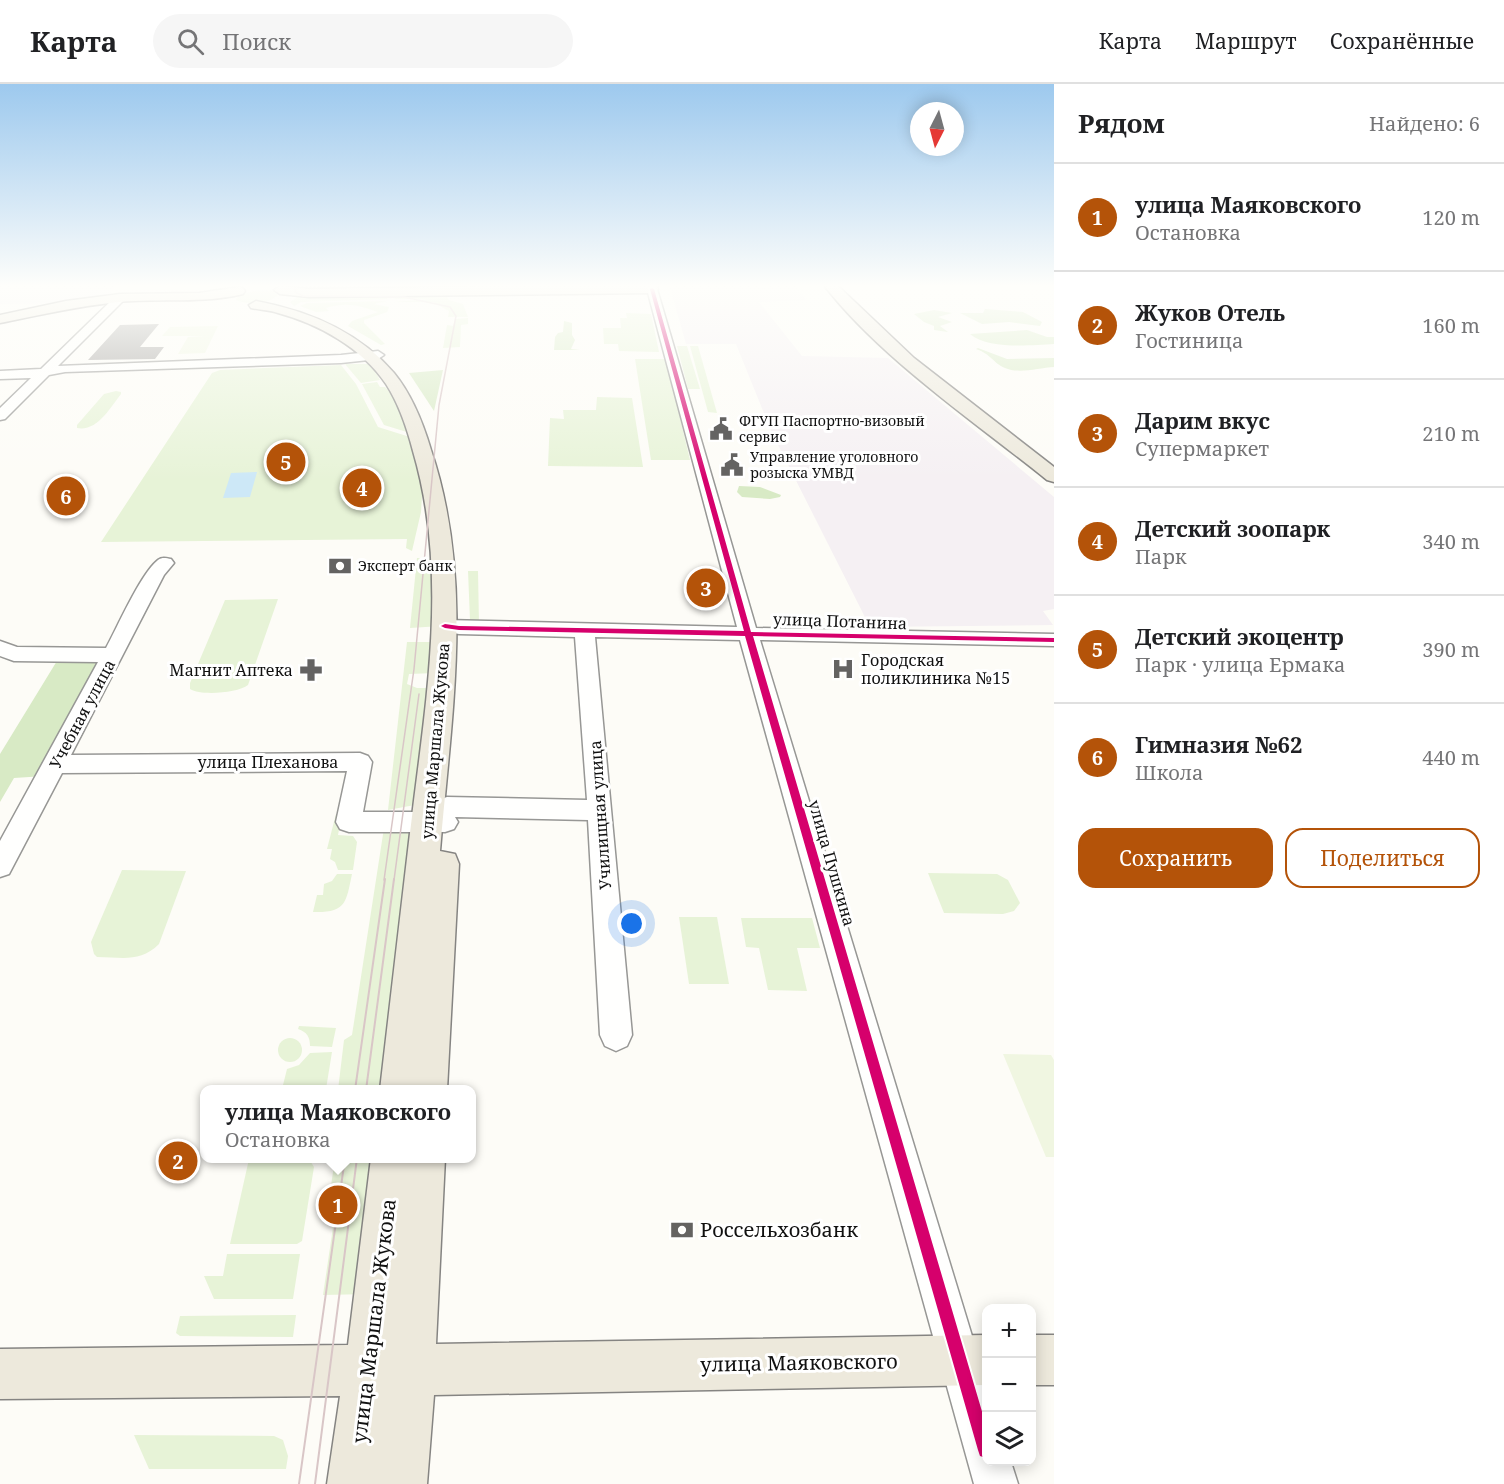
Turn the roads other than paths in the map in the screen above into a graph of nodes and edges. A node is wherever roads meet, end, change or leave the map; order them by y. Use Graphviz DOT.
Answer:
graph roads {
  1 [pos="67,349"];
  2 [pos="364,349"];
  3 [pos="365,349"];
  4 [pos="669,349"];
  5 [pos="903,349"];
  6 [pos="904,349"];
  7 [pos="374,356"];
  8 [pos="44,371"];
  9 [pos="0,375"];
  10 [pos="0,416"];
  11 [pos="1054,465"];
  12 [pos="1054,476"];
  13 [pos="165,563"];
  14 [pos="452,627"];
  15 [pos="584,630"];
  16 [pos="748,633"];
  17 [pos="1054,640"];
  18 [pos="0,648"];
  19 [pos="112,655"];
  20 [pos="55,764"];
  21 [pos="600,810"];
  22 [pos="440,817"];
  23 [pos="0,866"];
  24 [pos="616,1035"];
  25 [pos="401,1085"];
  26 [pos="428,1085"];
  27 [pos="393,1163"];
  28 [pos="422,1163"];
  29 [pos="1054,1359"];
  30 [pos="974,1360"];
  31 [pos="1036,1360"];
  32 [pos="390,1370"];
  33 [pos="0,1374"];
  34 [pos="982,1415"];
  35 [pos="991,1466"];
  36 [pos="354,1484"];
  37 [pos="400,1484"];
  38 [pos="996,1484"];
  1 -- 8 [label="street"];
  2 -- 7 [label="main road, улица Маршала Жукова"];
  3 -- 7 [label="main road, улица Маршала Жукова"];
  4 -- 16 [label="street, улица Пушкина"];
  5 -- 12 [label="main road"];
  6 -- 11 [label="main road"];
  7 -- 8 [label="street"];
  7 -- 14 [label="main road, улица Маршала Жукова"];
  8 -- 9 [label="street"];
  8 -- 10 [label="street"];
  13 -- 19 [label="street, Учебная улица"];
  14 -- 15 [label="street, улица Потанина"];
  14 -- 22 [label="main road, улица Маршала Жукова"];
  15 -- 16 [label="street, улица Потанина"];
  15 -- 21 [label="street, Училищная улица"];
  16 -- 17 [label="street, улица Потанина"];
  16 -- 30 [label="street, улица Пушкина"];
  18 -- 19 [label="street"];
  19 -- 20 [label="street, Учебная улица"];
  20 -- 22 [label="street, улица Плеханова"];
  20 -- 23 [label="street, Учебная улица"];
  21 -- 22 [label="street"];
  21 -- 24 [label="street, Училищная улица"];
  22 -- 25 [label="main road, улица Маршала Жукова"];
  22 -- 26 [label="main road, улица Маршала Жукова"];
  27 -- 32 [label="main road, улица Маршала Жукова"];
  28 -- 32 [label="main road, улица Маршала Жукова"];
  29 -- 31 [label="main road"];
  30 -- 32 [label="main road, улица Маяковского"];
  30 -- 34 [label="street, улица Пушкина"];
  32 -- 33 [label="main road, улица Маяковского"];
  32 -- 36 [label="main road, улица Маршала Жукова"];
  32 -- 37 [label="main road, улица Маршала Жукова"];
  35 -- 38 [label="street"];
}
